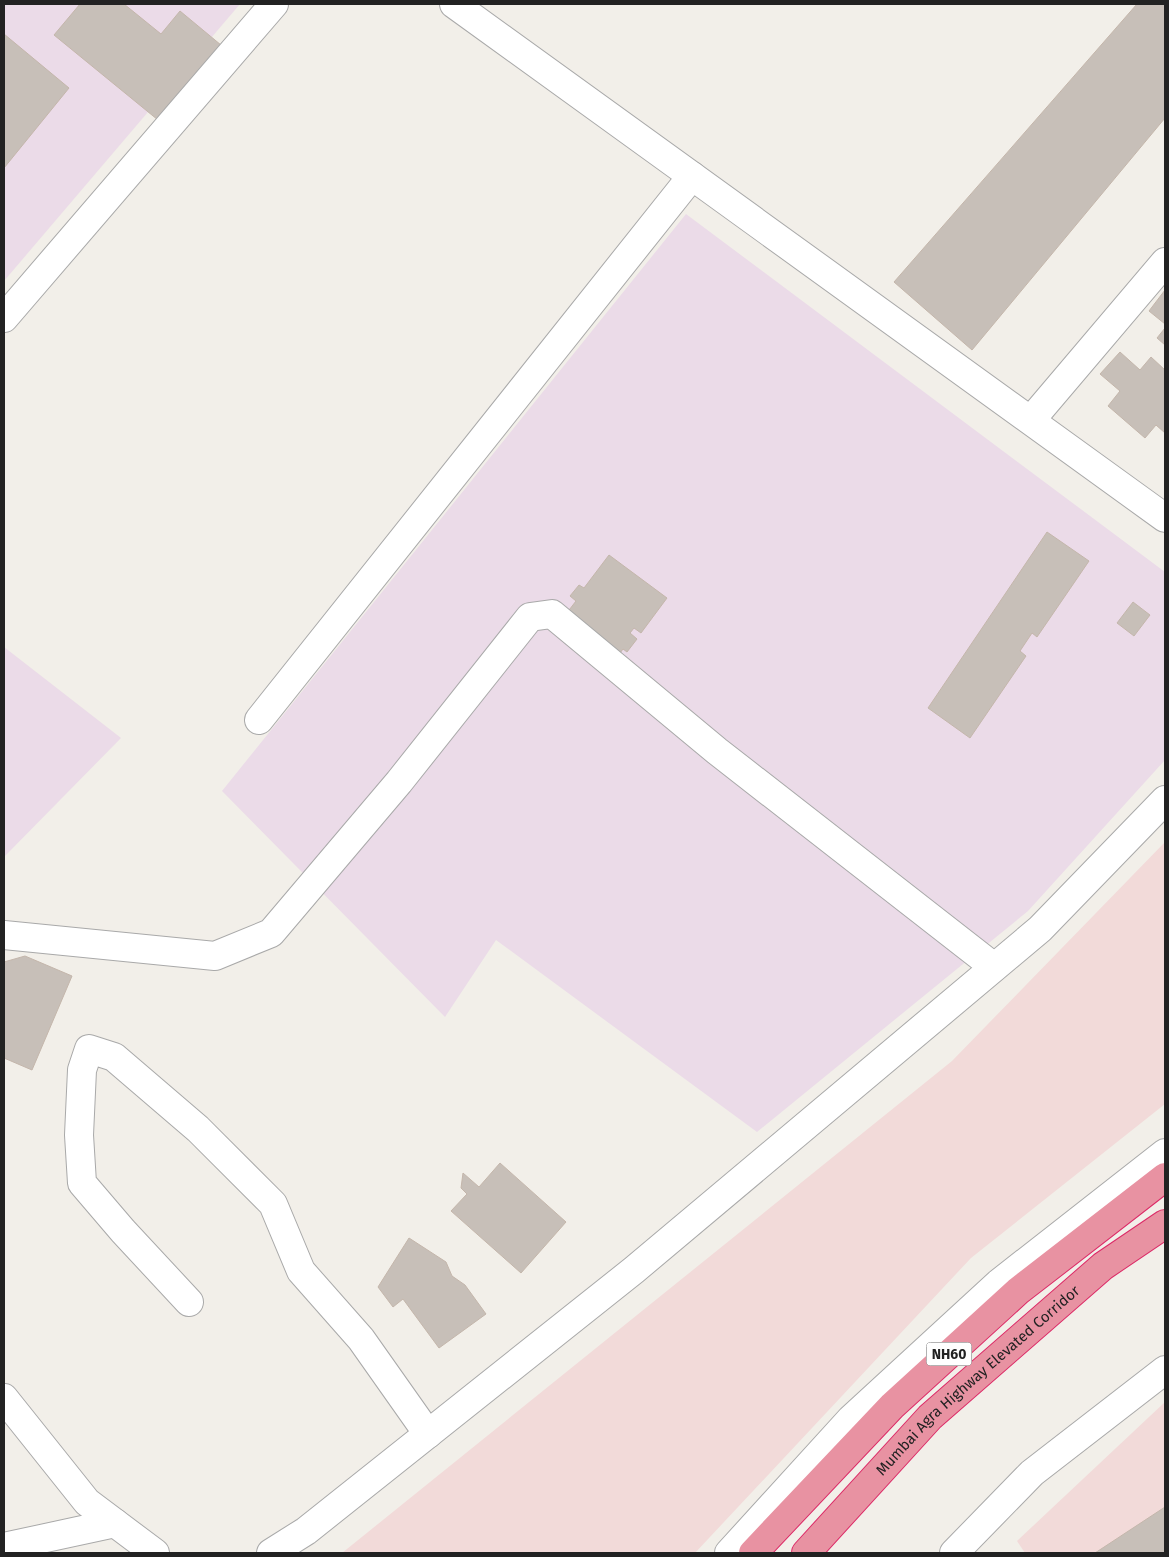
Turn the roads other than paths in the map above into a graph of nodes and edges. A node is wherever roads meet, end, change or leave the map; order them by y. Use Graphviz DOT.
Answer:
graph roads {
  1 [pos="274,4"];
  2 [pos="454,4"];
  3 [pos="692,176"];
  4 [pos="1165,262"];
  5 [pos="4,318"];
  6 [pos="1030,420"];
  7 [pos="1165,518"];
  8 [pos="259,720"];
  9 [pos="1165,800"];
  10 [pos="4,935"];
  11 [pos="994,967"];
  12 [pos="1165,1153"];
  13 [pos="1165,1177"];
  14 [pos="1165,1224"];
  15 [pos="189,1302"];
  16 [pos="1165,1370"];
  17 [pos="4,1398"];
  18 [pos="428,1434"];
  19 [pos="115,1523"];
  20 [pos="4,1547"];
  21 [pos="155,1553"];
  22 [pos="271,1553"];
  23 [pos="729,1553"];
  24 [pos="753,1553"];
  25 [pos="806,1553"];
  26 [pos="954,1553"];
  1 -- 5 [label="street"];
  2 -- 3 [label="street"];
  3 -- 6 [label="street"];
  3 -- 8 [label="street"];
  4 -- 6 [label="street"];
  6 -- 7 [label="street"];
  9 -- 11 [label="street"];
  10 -- 11 [label="street"];
  11 -- 18 [label="street"];
  12 -- 23 [label="street"];
  13 -- 24 [label="highway, NH60"];
  14 -- 25 [label="highway, Mumbai Agra Highway Elevated Corridor / NH60"];
  15 -- 18 [label="street"];
  16 -- 26 [label="street"];
  17 -- 19 [label="street"];
  18 -- 22 [label="street"];
  19 -- 20 [label="street"];
  19 -- 21 [label="street"];
}
